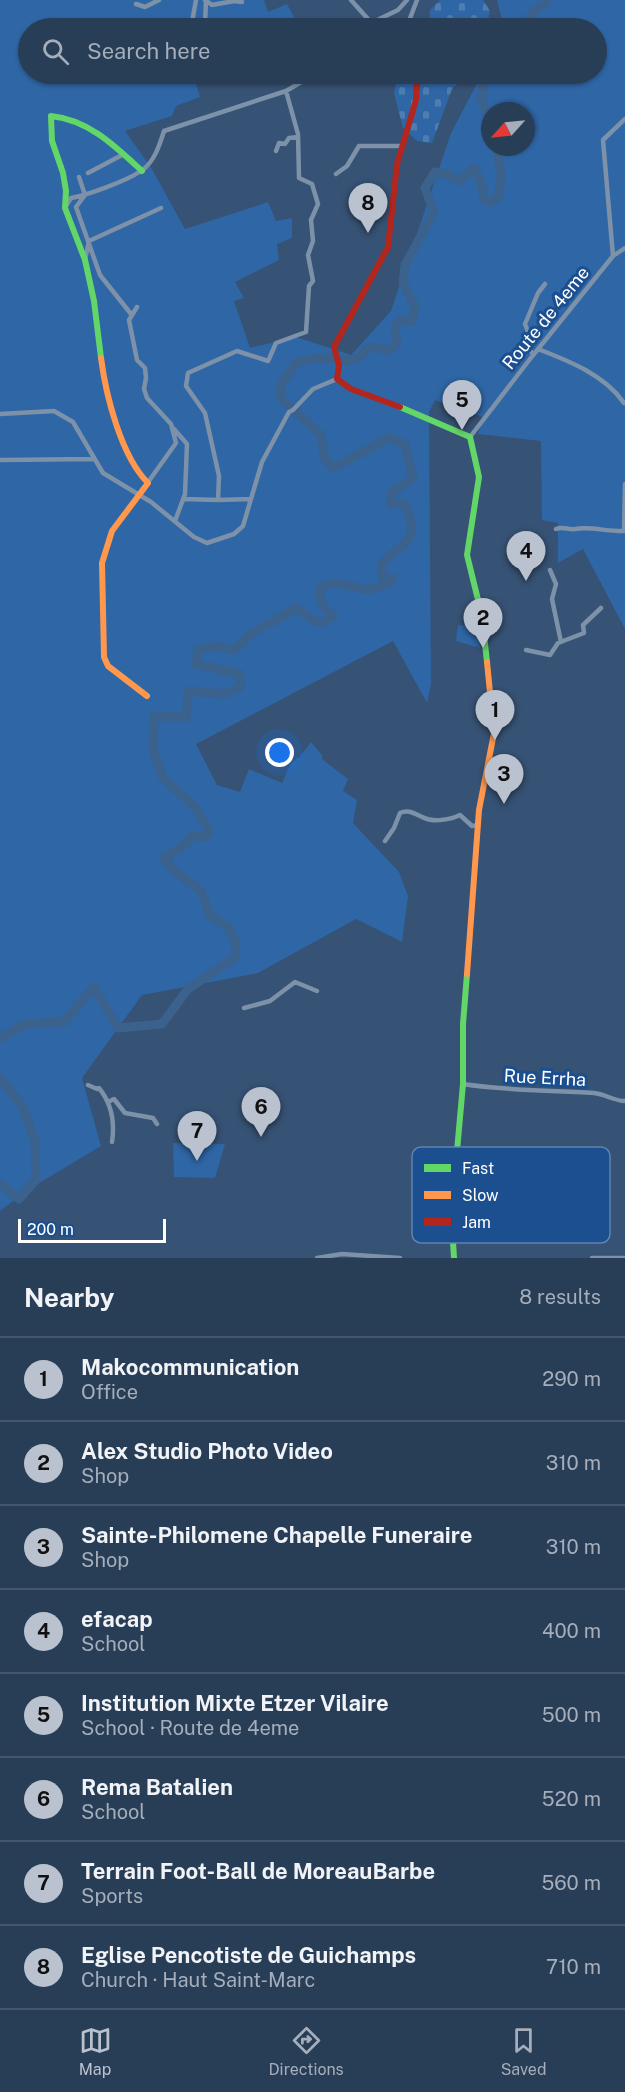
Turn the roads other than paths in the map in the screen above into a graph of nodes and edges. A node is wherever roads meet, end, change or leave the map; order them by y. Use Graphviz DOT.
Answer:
graph roads {
  1 [pos="159,0"];
  2 [pos="196,0"];
  3 [pos="206,0"];
  4 [pos="351,0"];
  5 [pos="407,0"];
  6 [pos="417,0"];
  7 [pos="242,2"];
  8 [pos="136,4"];
  9 [pos="193,18"];
  10 [pos="205,18"];
  11 [pos="366,18"];
  12 [pos="377,18"];
  13 [pos="411,18"];
  14 [pos="298,84"];
  15 [pos="417,84"];
  16 [pos="286,91"];
  17 [pos="625,120"];
  18 [pos="298,137"];
  19 [pos="403,146"];
  20 [pos="276,151"];
  21 [pos="124,154"];
  22 [pos="142,171"];
  23 [pos="88,173"];
  24 [pos="336,174"];
  25 [pos="79,177"];
  26 [pos="85,195"];
  27 [pos="65,208"];
  28 [pos="161,208"];
  29 [pos="89,241"];
  30 [pos="625,248"];
  31 [pos="613,256"];
  32 [pos="85,260"];
  33 [pos="545,284"];
  34 [pos="137,306"];
  35 [pos="131,314"];
  36 [pos="538,349"];
  37 [pos="534,354"];
  38 [pos="337,379"];
  39 [pos="624,403"];
  40 [pos="0,414"];
  41 [pos="171,426"];
  42 [pos="470,437"];
  43 [pos="94,459"];
  44 [pos="0,460"];
  45 [pos="625,484"];
  46 [pos="146,485"];
  47 [pos="139,495"];
  48 [pos="184,499"];
  49 [pos="251,499"];
  50 [pos="218,500"];
  51 [pos="175,521"];
  52 [pos="555,529"];
  53 [pos="625,531"];
  54 [pos="550,570"];
  55 [pos="601,608"];
  56 [pos="561,642"];
  57 [pos="526,650"];
  58 [pos="147,696"];
  59 [pos="478,825"];
  60 [pos="385,841"];
  61 [pos="317,991"];
  62 [pos="244,1008"];
  63 [pos="463,1084"];
  64 [pos="88,1085"];
  65 [pos="110,1101"];
  66 [pos="625,1101"];
  67 [pos="157,1124"];
  68 [pos="112,1142"];
  69 [pos="457,1147"];
  70 [pos="453,1243"];
  71 [pos="317,1258"];
  72 [pos="400,1258"];
  73 [pos="454,1258"];
  74 [pos="592,1258"];
  75 [pos="625,1258"];
  1 -- 8 [label="street"];
  2 -- 9 [label="street"];
  3 -- 7 [label="street"];
  3 -- 10 [label="street"];
  4 -- 11 [label="street"];
  5 -- 12 [label="street"];
  6 -- 13 [label="street"];
  14 -- 16 [label="street"];
  15 -- 19 [label="street"];
  16 -- 18 [label="street"];
  16 -- 22 [label="street"];
  17 -- 31 [label="street"];
  18 -- 20 [label="street"];
  18 -- 50 [label="street"];
  19 -- 24 [label="street"];
  19 -- 38 [label="street"];
  21 -- 22 [label="street"];
  21 -- 23 [label="street"];
  21 -- 27 [label="street"];
  22 -- 26 [label="street"];
  25 -- 26 [label="street"];
  26 -- 27 [label="street"];
  26 -- 29 [label="street"];
  27 -- 32 [label="street"];
  28 -- 29 [label="street"];
  29 -- 32 [label="street"];
  29 -- 35 [label="street"];
  30 -- 31 [label="street, Route de 4eme"];
  31 -- 36 [label="street, Route de 4eme"];
  32 -- 46 [label="street"];
  33 -- 37 [label="street"];
  34 -- 35 [label="street"];
  35 -- 41 [label="street"];
  36 -- 37 [label="street, Route de 4eme"];
  36 -- 39 [label="street"];
  37 -- 42 [label="street, Route de 4eme"];
  38 -- 42 [label="street"];
  38 -- 49 [label="street"];
  40 -- 43 [label="street"];
  41 -- 46 [label="street"];
  41 -- 48 [label="street"];
  42 -- 59 [label="street"];
  43 -- 44 [label="street"];
  43 -- 47 [label="street"];
  45 -- 53 [label="street"];
  46 -- 47 [label="street"];
  47 -- 51 [label="street"];
  47 -- 58 [label="street"];
  48 -- 50 [label="street"];
  48 -- 51 [label="street"];
  49 -- 50 [label="street"];
  49 -- 51 [label="street"];
  52 -- 53 [label="street"];
  54 -- 56 [label="street"];
  55 -- 56 [label="street"];
  56 -- 57 [label="street"];
  59 -- 60 [label="street"];
  59 -- 63 [label="street"];
  61 -- 62 [label="street"];
  63 -- 66 [label="street, Rue Errha"];
  63 -- 69 [label="street"];
  64 -- 65 [label="street"];
  65 -- 67 [label="street"];
  65 -- 68 [label="street"];
  70 -- 73 [label="street"];
  71 -- 72 [label="street"];
  74 -- 75 [label="street"];
}
